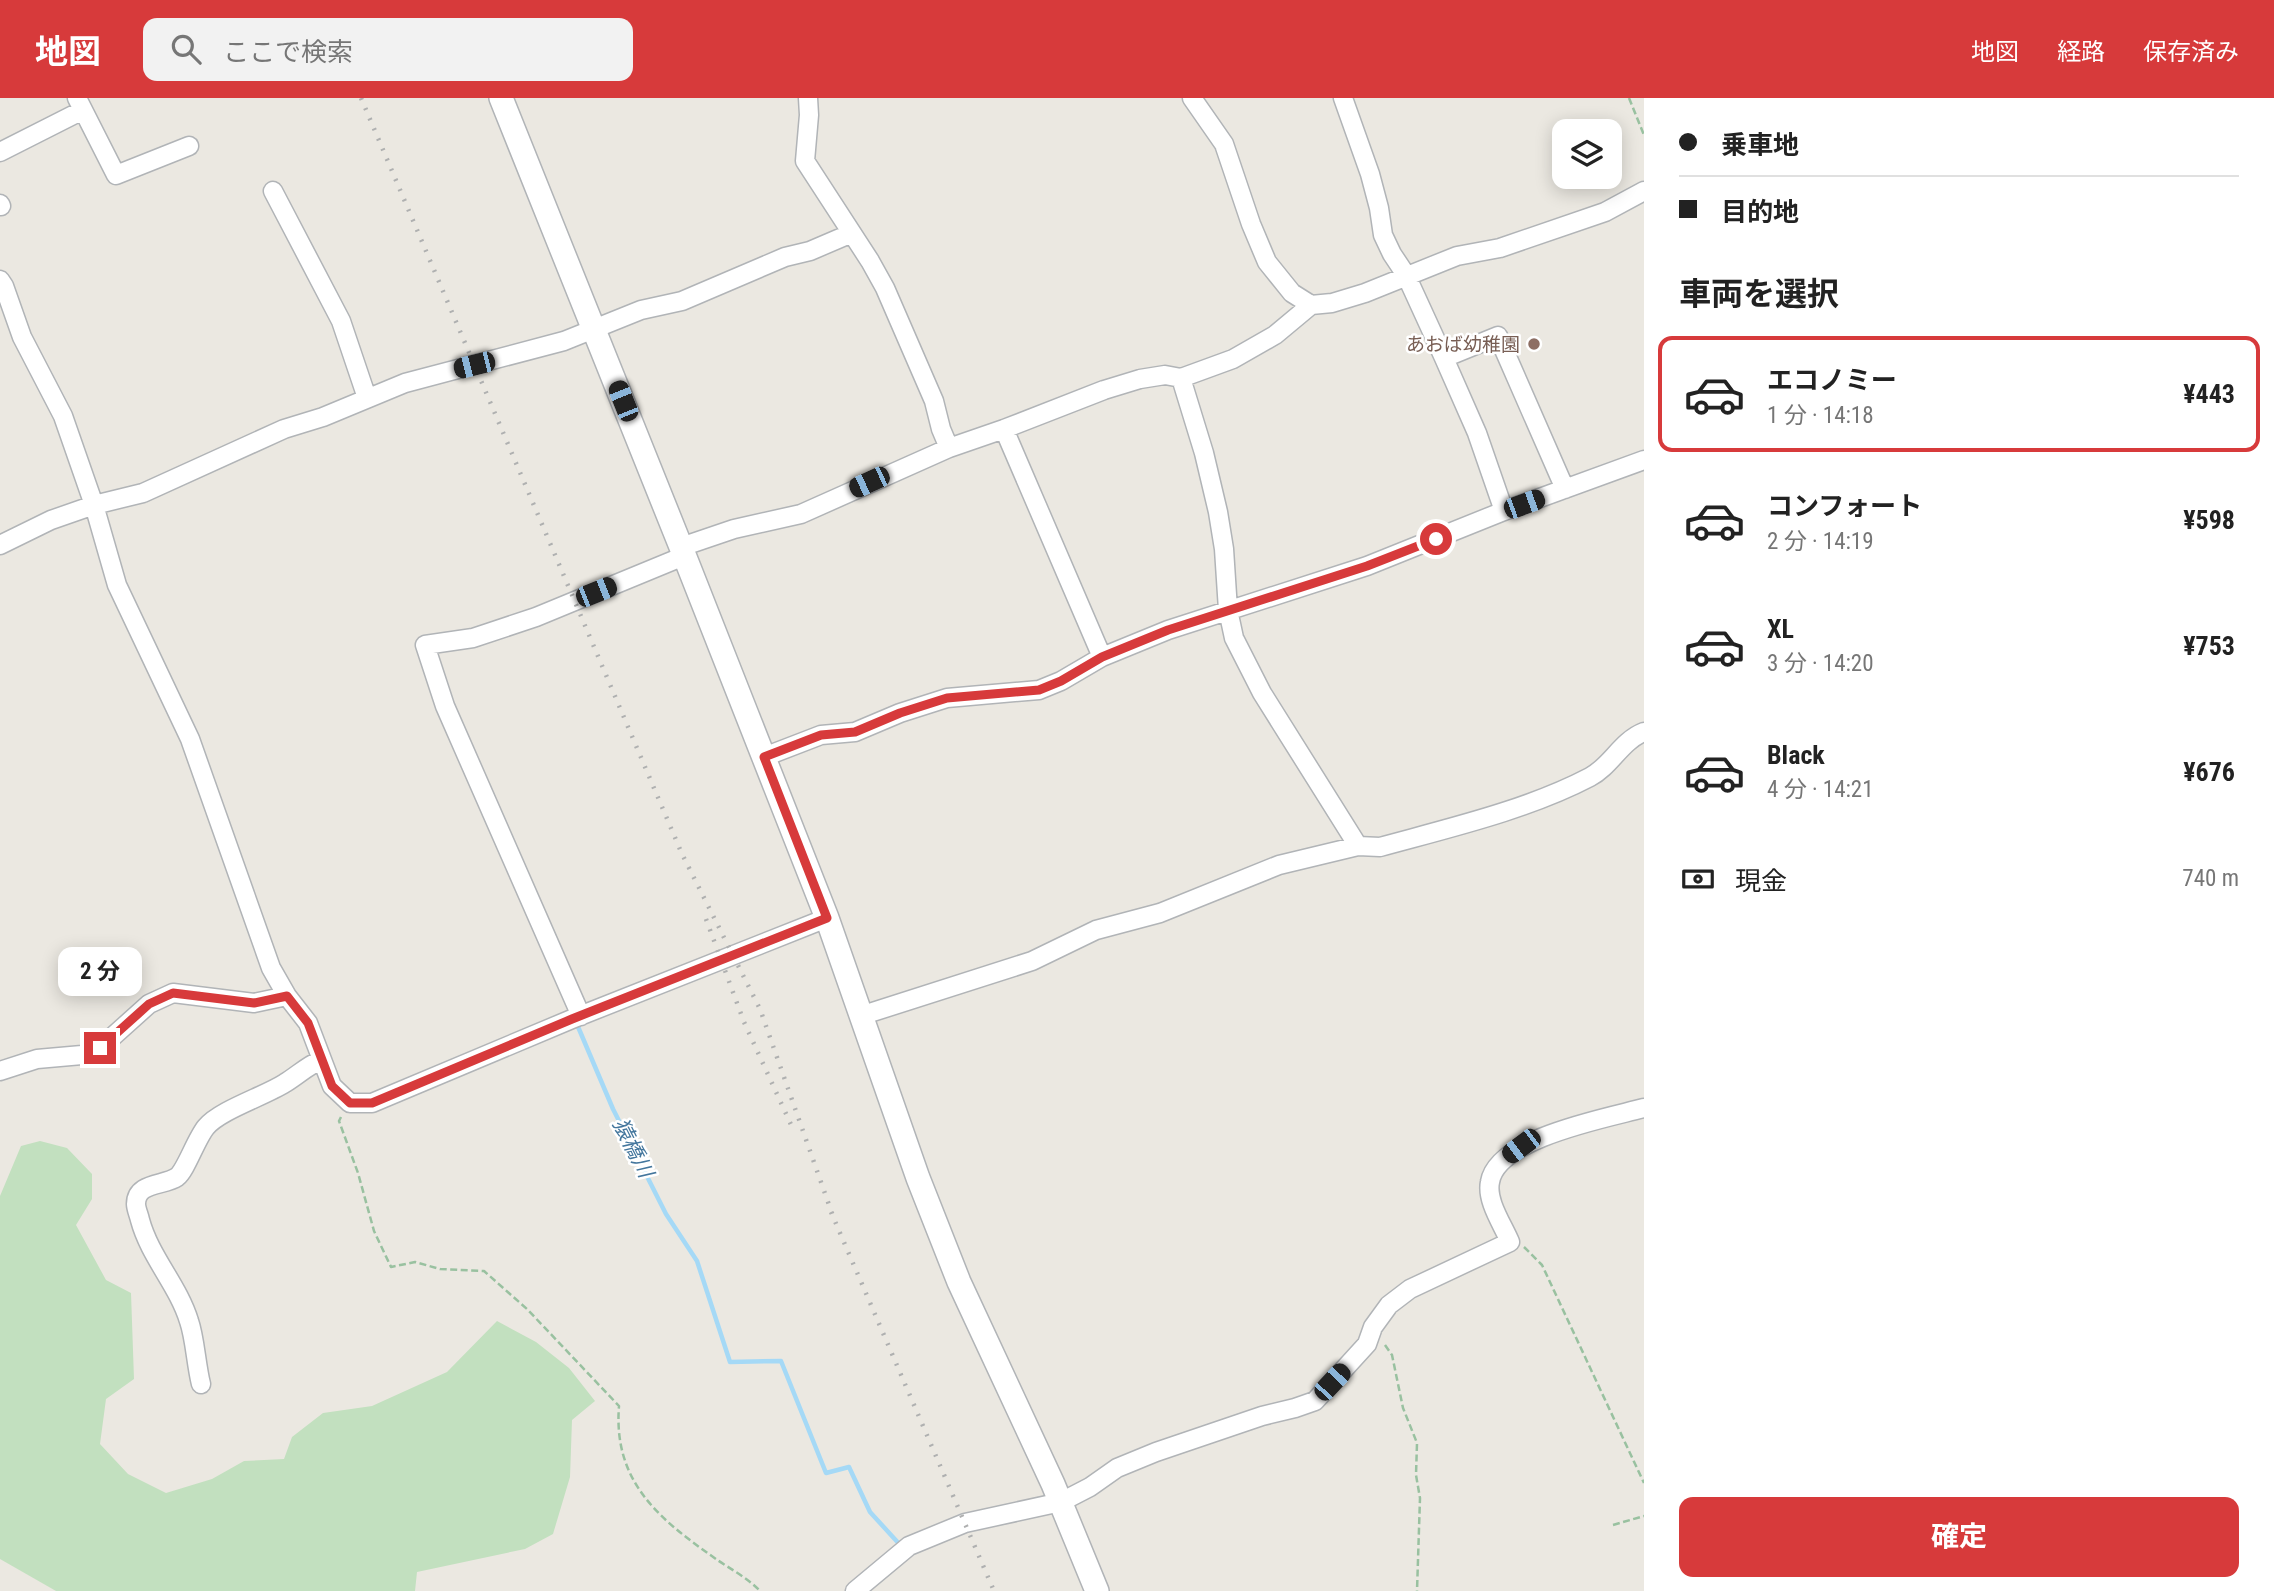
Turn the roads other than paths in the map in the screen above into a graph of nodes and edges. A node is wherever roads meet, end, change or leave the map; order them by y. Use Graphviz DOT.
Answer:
graph roads {
  1 [pos="501,98"];
  2 [pos="808,98"];
  3 [pos="1192,98"];
  4 [pos="1343,98"];
  5 [pos="80,104"];
  6 [pos="189,146"];
  7 [pos="0,152"];
  8 [pos="273,191"];
  9 [pos="1644,191"];
  10 [pos="852,233"];
  11 [pos="1406,275"];
  12 [pos="0,280"];
  13 [pos="1311,305"];
  14 [pos="593,328"];
  15 [pos="1444,358"];
  16 [pos="1181,378"];
  17 [pos="367,398"];
  18 [pos="1004,429"];
  19 [pos="949,448"];
  20 [pos="1644,460"];
  21 [pos="1565,489"];
  22 [pos="94,505"];
  23 [pos="1504,511"];
  24 [pos="0,545"];
  25 [pos="683,551"];
  26 [pos="1228,610"];
  27 [pos="1102,657"];
  28 [pos="1644,732"];
  29 [pos="764,757"];
  30 [pos="1358,846"];
  31 [pos="827,918"];
  32 [pos="287,996"];
  33 [pos="860,1016"];
  34 [pos="577,1018"];
  35 [pos="321,1060"];
  36 [pos="0,1071"];
  37 [pos="1644,1108"];
  38 [pos="201,1384"];
  39 [pos="1061,1502"];
  40 [pos="855,1591"];
  41 [pos="1097,1591"];
  1 -- 14 [label="street"];
  2 -- 10 [label="street"];
  3 -- 13 [label="street"];
  4 -- 11 [label="street"];
  5 -- 6 [label="street"];
  5 -- 7 [label="street"];
  8 -- 17 [label="street"];
  9 -- 11 [label="street"];
  10 -- 14 [label="street"];
  10 -- 19 [label="street"];
  11 -- 13 [label="street"];
  11 -- 15 [label="street"];
  12 -- 22 [label="street"];
  13 -- 16 [label="street"];
  14 -- 17 [label="street"];
  14 -- 25 [label="street"];
  15 -- 21 [label="street"];
  15 -- 23 [label="street"];
  16 -- 18 [label="street"];
  16 -- 26 [label="street"];
  17 -- 22 [label="street"];
  18 -- 19 [label="street"];
  18 -- 27 [label="street"];
  19 -- 25 [label="street"];
  20 -- 21 [label="street"];
  21 -- 23 [label="street"];
  22 -- 24 [label="street"];
  22 -- 32 [label="street"];
  23 -- 26 [label="street"];
  25 -- 29 [label="street"];
  25 -- 34 [label="street"];
  26 -- 27 [label="street"];
  26 -- 30 [label="street"];
  27 -- 29 [label="street"];
  28 -- 30 [label="street"];
  29 -- 31 [label="street"];
  30 -- 33 [label="street"];
  31 -- 33 [label="street"];
  31 -- 34 [label="street"];
  32 -- 35 [label="street"];
  32 -- 36 [label="street"];
  33 -- 39 [label="street"];
  34 -- 35 [label="street"];
  35 -- 38 [label="street"];
  37 -- 39 [label="street"];
  39 -- 40 [label="street"];
  39 -- 41 [label="street"];
}
